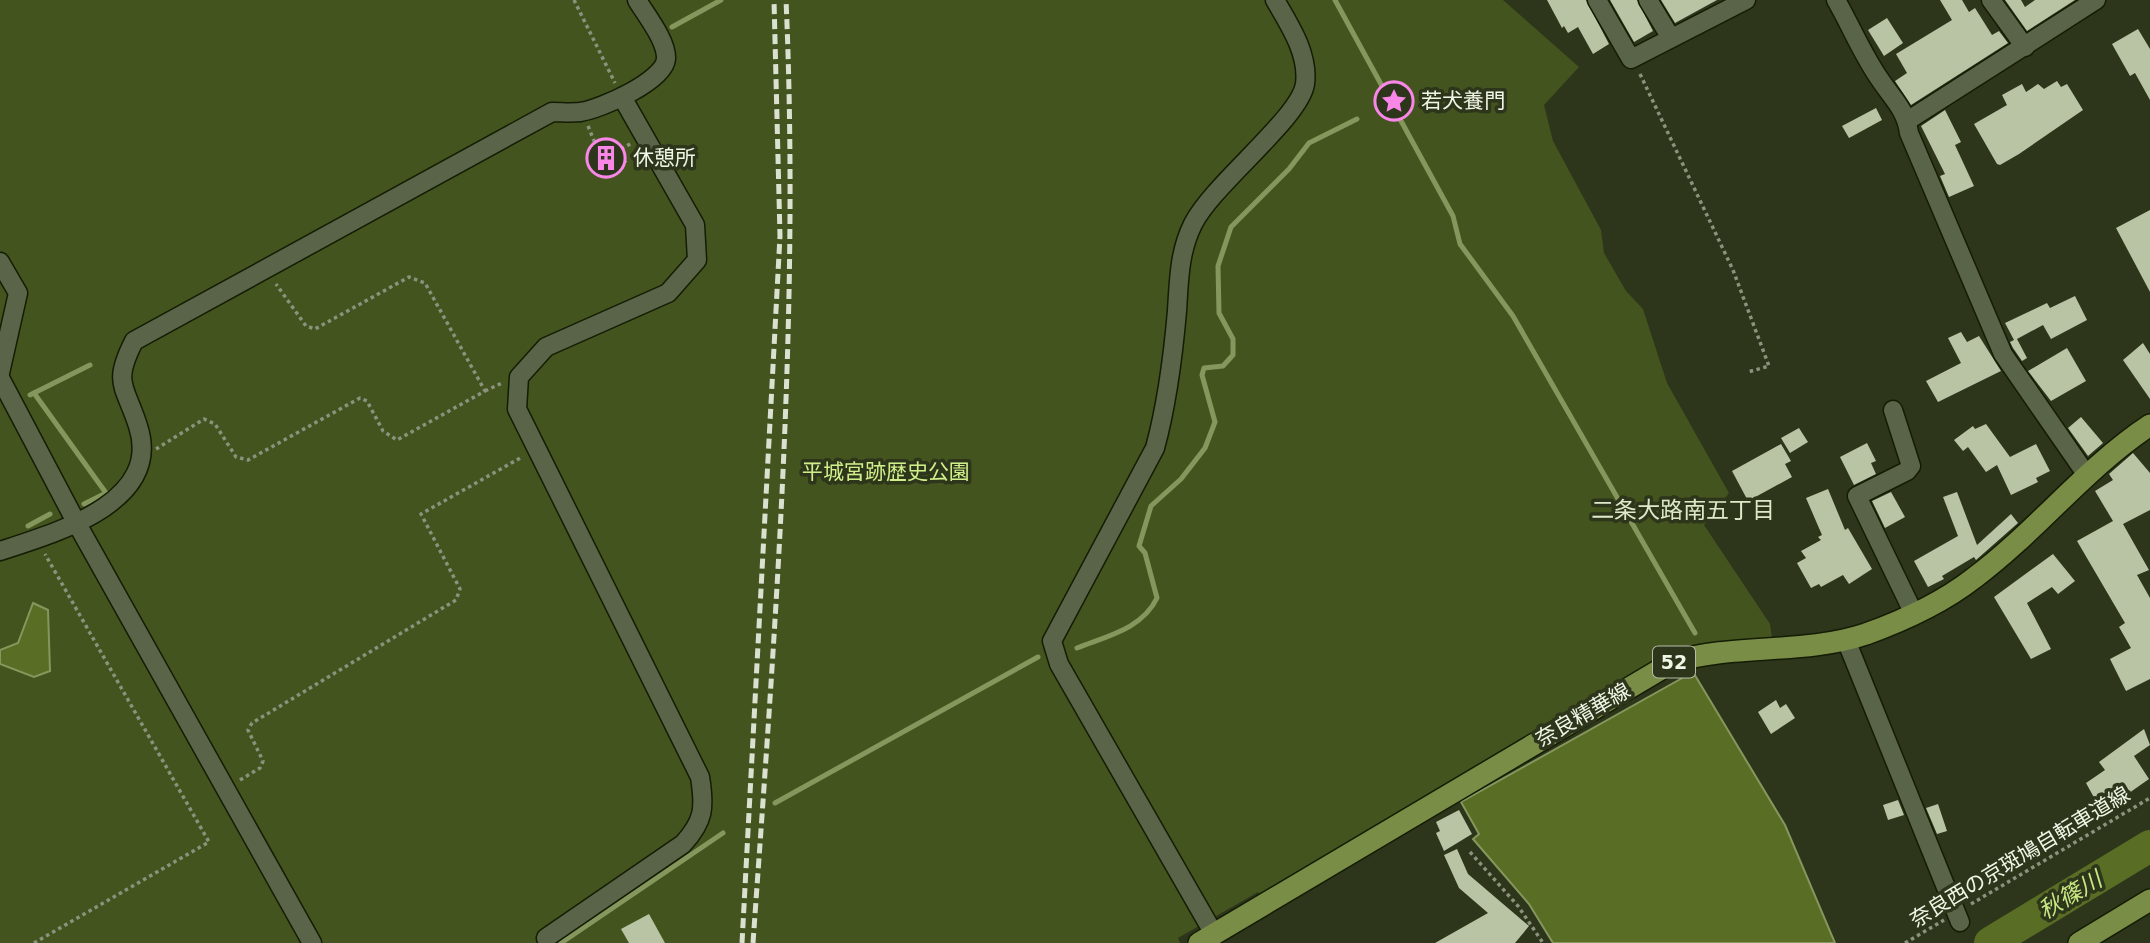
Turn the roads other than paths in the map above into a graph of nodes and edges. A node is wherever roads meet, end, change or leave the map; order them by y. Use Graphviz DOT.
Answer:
graph roads {
  1 [pos="637,0"];
  2 [pos="1275,0"];
  3 [pos="1597,0"];
  4 [pos="1648,0"];
  5 [pos="1836,0"];
  6 [pos="1991,0"];
  7 [pos="2096,0"];
  8 [pos="1738,2"];
  9 [pos="1671,38"];
  10 [pos="2025,47"];
  11 [pos="622,97"];
  12 [pos="1907,121"];
  13 [pos="0,262"];
  14 [pos="0,375"];
  15 [pos="1894,410"];
  16 [pos="2150,425"];
  17 [pos="2086,474"];
  18 [pos="76,522"];
  19 [pos="0,551"];
  20 [pos="1914,614"];
  21 [pos="1846,640"];
  22 [pos="2150,900"];
  23 [pos="1957,917"];
  24 [pos="546,938"];
  25 [pos="1207,939"];
  26 [pos="312,943"];
  27 [pos="2078,943"];
  1 -- 11 [label="street"];
  2 -- 25 [label="street"];
  3 -- 9 [label="street"];
  4 -- 9 [label="street"];
  5 -- 12 [label="street"];
  6 -- 10 [label="street"];
  7 -- 10 [label="street"];
  8 -- 9 [label="street"];
  10 -- 12 [label="street"];
  11 -- 18 [label="street"];
  11 -- 24 [label="street"];
  12 -- 17 [label="street"];
  13 -- 14 [label="street"];
  14 -- 18 [label="street"];
  15 -- 20 [label="street"];
  16 -- 17 [label="main road, 奈良精華線 / 52"];
  17 -- 20 [label="main road, 奈良精華線 / 52"];
  18 -- 19 [label="street"];
  18 -- 26 [label="street"];
  20 -- 21 [label="main road, 奈良精華線 / 52"];
  21 -- 23 [label="street"];
  21 -- 25 [label="main road, 奈良精華線 / 52"];
  22 -- 27 [label="main road"];
}
